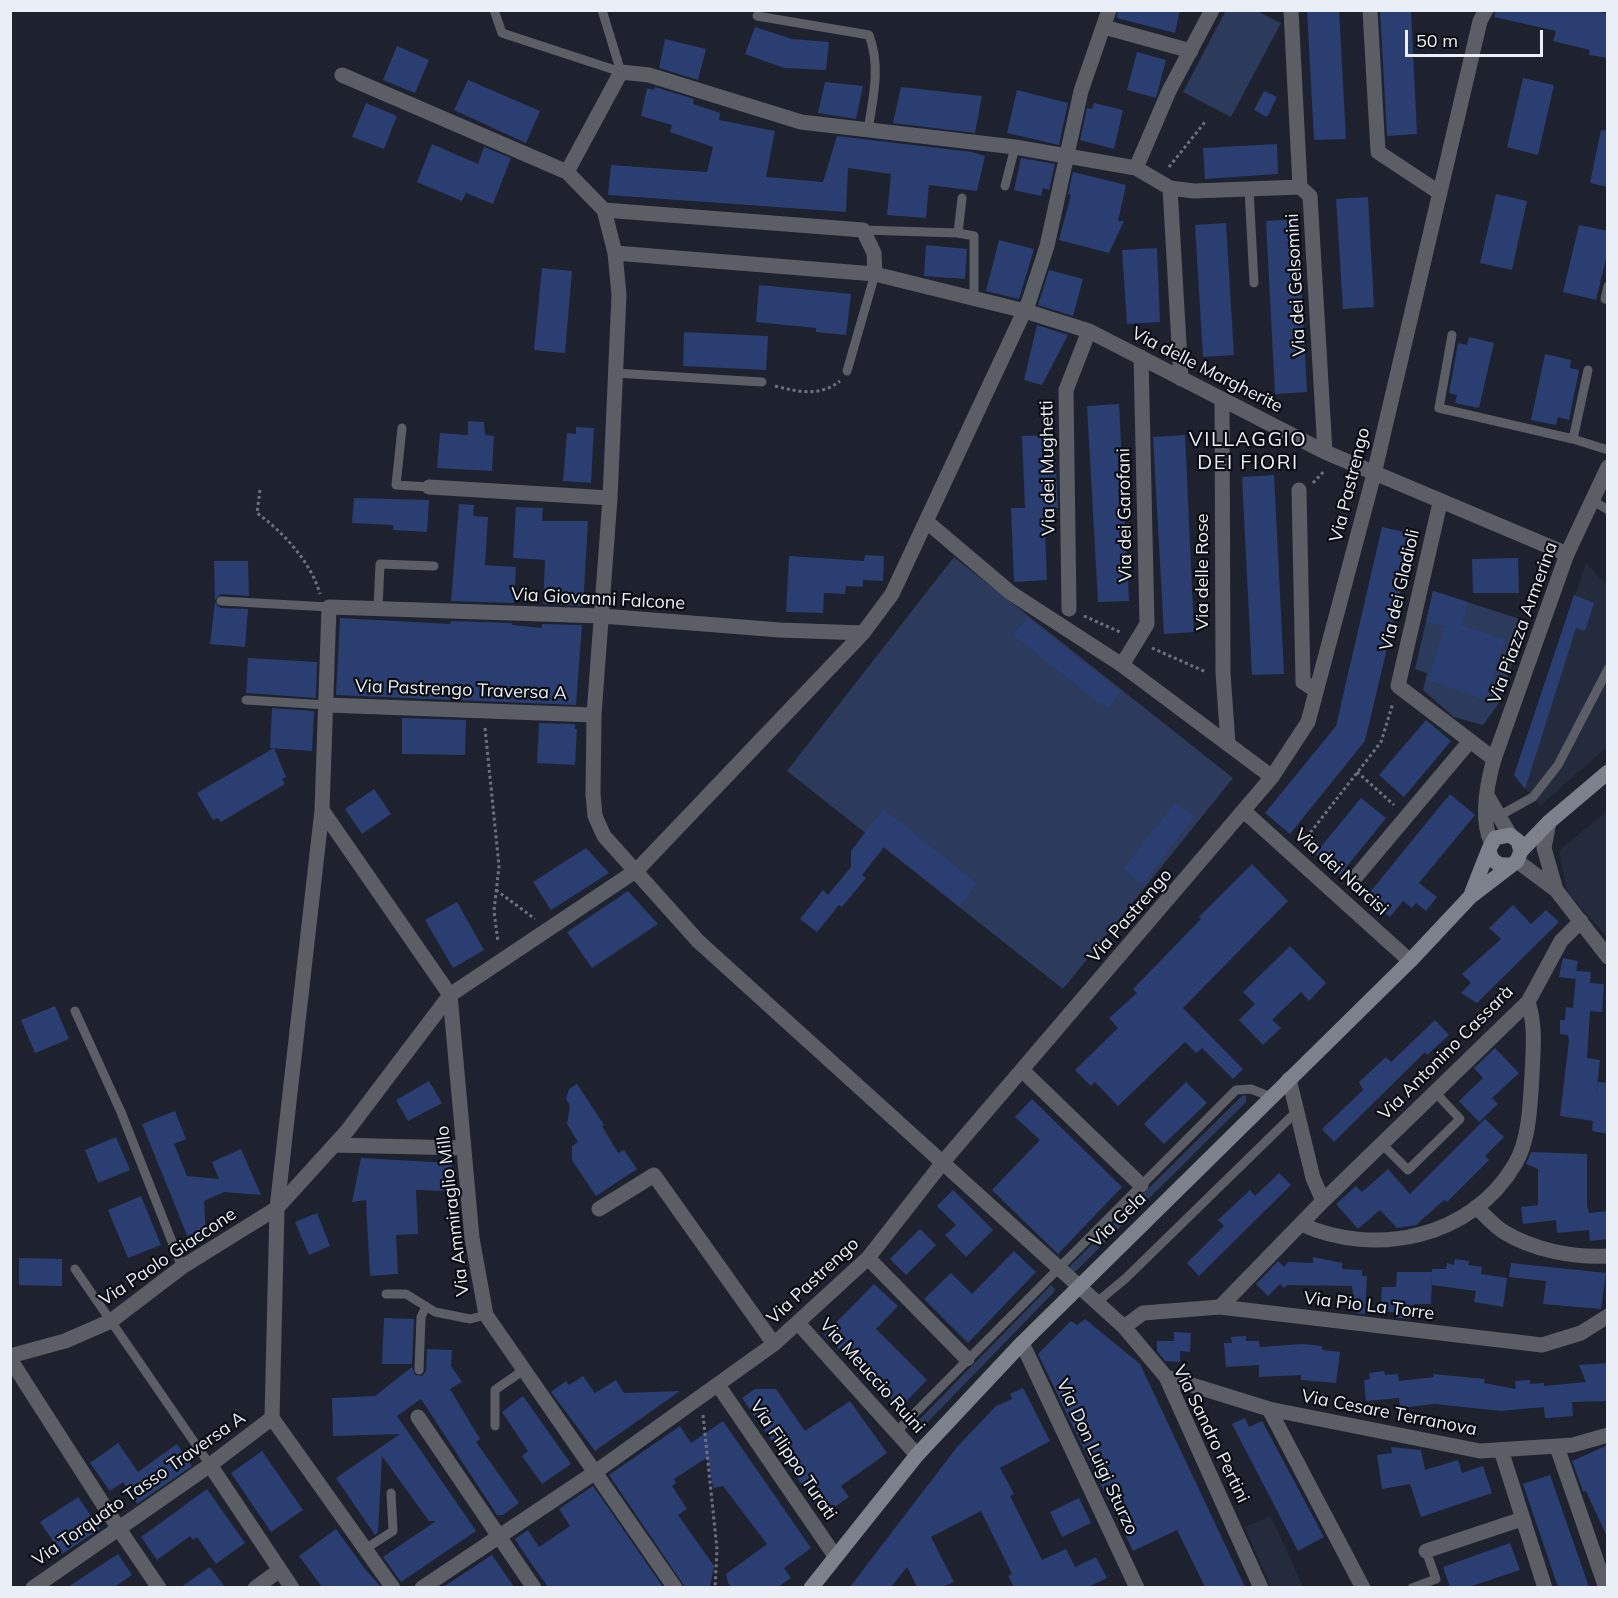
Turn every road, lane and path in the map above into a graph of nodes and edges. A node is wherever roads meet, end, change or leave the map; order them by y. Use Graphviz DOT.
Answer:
graph roads {
  1 [pos="494,10"];
  2 [pos="602,10"];
  3 [pos="1109,10"];
  4 [pos="1212,10"];
  5 [pos="1291,10"];
  6 [pos="1370,10"];
  7 [pos="1480,14"];
  8 [pos="757,16"];
  9 [pos="1104,27"];
  10 [pos="1191,51"];
  11 [pos="621,72"];
  12 [pos="342,75"];
  13 [pos="1205,122"];
  14 [pos="868,130"];
  15 [pos="1015,147"];
  16 [pos="1068,155"];
  17 [pos="1136,168"];
  18 [pos="567,172"];
  19 [pos="1164,185"];
  20 [pos="1005,186"];
  21 [pos="1300,187"];
  22 [pos="1249,189"];
  23 [pos="1440,193"];
  24 [pos="962,198"];
  25 [pos="604,210"];
  26 [pos="863,230"];
  27 [pos="958,233"];
  28 [pos="615,253"];
  29 [pos="875,274"];
  30 [pos="1254,283"];
  31 [pos="1608,286"];
  32 [pos="1605,299"];
  33 [pos="974,300"];
  34 [pos="1025,311"];
  35 [pos="1089,331"];
  36 [pos="1452,335"];
  37 [pos="1141,357"];
  38 [pos="1588,370"];
  39 [pos="847,371"];
  40 [pos="615,373"];
  41 [pos="1181,379"];
  42 [pos="762,382"];
  43 [pos="1222,400"];
  44 [pos="402,428"];
  45 [pos="1573,439"];
  46 [pos="1608,450"];
  47 [pos="1330,455"];
  48 [pos="1608,467"];
  49 [pos="1374,474"];
  50 [pos="429,487"];
  51 [pos="260,490"];
  52 [pos="1299,490"];
  53 [pos="610,498"];
  54 [pos="1592,500"];
  55 [pos="1440,503"];
  56 [pos="1608,510"];
  57 [pos="927,522"];
  58 [pos="1567,554"];
  59 [pos="434,566"];
  60 [pos="221,601"];
  61 [pos="327,607"];
  62 [pos="378,608"];
  63 [pos="1069,609"];
  64 [pos="602,616"];
  65 [pos="863,633"];
  66 [pos="1122,665"];
  67 [pos="1608,669"];
  68 [pos="1398,686"];
  69 [pos="1315,690"];
  70 [pos="246,700"];
  71 [pos="327,705"];
  72 [pos="484,711"];
  73 [pos="594,715"];
  74 [pos="1470,741"];
  75 [pos="1228,744"];
  76 [pos="1494,759"];
  77 [pos="1357,772"];
  78 [pos="1608,772"];
  79 [pos="1272,777"];
  80 [pos="1488,796"];
  81 [pos="322,810"];
  82 [pos="1245,812"];
  83 [pos="1407,816"];
  84 [pos="1497,817"];
  85 [pos="1549,822"];
  86 [pos="1511,836"];
  87 [pos="1490,845"];
  88 [pos="1293,855"];
  89 [pos="1515,859"];
  90 [pos="637,870"];
  91 [pos="1354,879"];
  92 [pos="496,890"];
  93 [pos="1556,890"];
  94 [pos="1470,897"];
  95 [pos="1581,921"];
  96 [pos="544,931"];
  97 [pos="1608,957"];
  98 [pos="505,958"];
  99 [pos="1410,960"];
  100 [pos="450,995"];
  101 [pos="1528,1002"];
  102 [pos="75,1011"];
  103 [pos="1022,1070"];
  104 [pos="1289,1079"];
  105 [pos="1435,1092"];
  106 [pos="1271,1097"];
  107 [pos="1295,1113"];
  108 [pos="1382,1144"];
  109 [pos="334,1145"];
  110 [pos="464,1148"];
  111 [pos="943,1162"];
  112 [pos="1141,1185"];
  113 [pos="1323,1201"];
  114 [pos="1476,1207"];
  115 [pos="278,1208"];
  116 [pos="599,1209"];
  117 [pos="1301,1224"];
  118 [pos="1607,1257"];
  119 [pos="868,1258"];
  120 [pos="182,1267"];
  121 [pos="1058,1267"];
  122 [pos="75,1269"];
  123 [pos="1078,1286"];
  124 [pos="386,1294"];
  125 [pos="1096,1303"];
  126 [pos="426,1306"];
  127 [pos="1220,1307"];
  128 [pos="486,1315"];
  129 [pos="1608,1316"];
  130 [pos="111,1321"];
  131 [pos="798,1323"];
  132 [pos="1124,1327"];
  133 [pos="1022,1343"];
  134 [pos="774,1344"];
  135 [pos="10,1358"];
  136 [pos="967,1359"];
  137 [pos="525,1369"];
  138 [pos="420,1370"];
  139 [pos="1166,1377"];
  140 [pos="718,1385"];
  141 [pos="701,1396"];
  142 [pos="1269,1409"];
  143 [pos="418,1417"];
  144 [pos="272,1418"];
  145 [pos="495,1426"];
  146 [pos="896,1432"];
  147 [pos="1608,1435"];
  148 [pos="1557,1447"];
  149 [pos="1501,1450"];
  150 [pos="917,1455"];
  151 [pos="210,1465"];
  152 [pos="594,1473"];
  153 [pos="391,1493"];
  154 [pos="1522,1520"];
  155 [pos="118,1529"];
  156 [pos="500,1537"];
  157 [pos="365,1549"];
  158 [pos="1426,1551"];
  159 [pos="835,1556"];
  160 [pos="280,1570"];
  161 [pos="33,1587"];
  162 [pos="159,1587"];
  163 [pos="255,1587"];
  164 [pos="292,1587"];
  165 [pos="393,1587"];
  166 [pos="422,1587"];
  167 [pos="534,1587"];
  168 [pos="675,1587"];
  169 [pos="715,1587"];
  170 [pos="811,1587"];
  171 [pos="1137,1587"];
  172 [pos="1261,1587"];
  173 [pos="1363,1587"];
  174 [pos="1412,1587"];
  175 [pos="1545,1587"];
  176 [pos="1606,1587"];
  1 -- 11 [label="lane"];
  2 -- 11 [label="lane"];
  3 -- 9 [label="street, Via Paolo Giaccone"];
  4 -- 10 [label="street"];
  5 -- 21 [label="street, Via dei Gelsomini"];
  6 -- 23 [label="street"];
  7 -- 23 [label="street, Via Pastrengo"];
  8 -- 14 [label="lane"];
  9 -- 10 [label="street"];
  9 -- 16 [label="street, Via Paolo Giaccone"];
  10 -- 17 [label="street"];
  11 -- 14 [label="street"];
  11 -- 18 [label="street"];
  12 -- 18 [label="street"];
  13 -- 19 [label="path"];
  14 -- 15 [label="street"];
  15 -- 16 [label="street"];
  15 -- 20 [label="lane"];
  16 -- 17 [label="street"];
  16 -- 34 [label="street, Via Paolo Giaccone"];
  17 -- 19 [label="street"];
  18 -- 25 [label="street"];
  19 -- 22 [label="street"];
  19 -- 41 [label="street"];
  21 -- 22 [label="street"];
  21 -- 47 [label="street, Via dei Gelsomini"];
  22 -- 30 [label="lane"];
  23 -- 49 [label="street, Via Pastrengo"];
  24 -- 27 [label="lane"];
  25 -- 26 [label="street"];
  25 -- 28 [label="street, Via Sandro Pertini"];
  26 -- 27 [label="lane"];
  26 -- 29 [label="street"];
  27 -- 33 [label="lane"];
  28 -- 29 [label="street, Via delle Margherite"];
  28 -- 40 [label="street, Via Sandro Pertini"];
  29 -- 33 [label="street, Via delle Margherite"];
  29 -- 39 [label="lane"];
  31 -- 32 [label="lane"];
  33 -- 34 [label="street, Via delle Margherite"];
  34 -- 35 [label="street, Via delle Margherite"];
  34 -- 57 [label="street, Via Paolo Giaccone"];
  35 -- 37 [label="street, Via delle Margherite"];
  35 -- 63 [label="street, Via dei Mughetti"];
  36 -- 45 [label="lane"];
  37 -- 41 [label="street, Via delle Margherite"];
  37 -- 66 [label="street, Via dei Garofani"];
  38 -- 45 [label="lane"];
  39 -- 42 [label="path"];
  40 -- 42 [label="lane"];
  40 -- 53 [label="street, Via Sandro Pertini"];
  41 -- 43 [label="street, Via delle Margherite"];
  43 -- 47 [label="street, Via delle Margherite"];
  43 -- 75 [label="street, Via delle Rose"];
  44 -- 50 [label="lane"];
  45 -- 46 [label="lane"];
  47 -- 49 [label="street, Via delle Margherite"];
  47 -- 52 [label="path"];
  48 -- 54 [label="street, Via Piazza Armerina"];
  49 -- 55 [label="street, Via delle Margherite"];
  49 -- 69 [label="street, Via Pastrengo"];
  50 -- 53 [label="street"];
  51 -- 61 [label="path"];
  52 -- 69 [label="street"];
  53 -- 64 [label="street, Via Sandro Pertini"];
  54 -- 56 [label="lane"];
  54 -- 58 [label="street, Via Piazza Armerina"];
  55 -- 58 [label="street, Via delle Margherite"];
  55 -- 68 [label="street, Via dei Gladioli"];
  57 -- 65 [label="street, Via Paolo Giaccone"];
  57 -- 66 [label="street"];
  58 -- 76 [label="street, Via Piazza Armerina"];
  59 -- 62 [label="lane"];
  60 -- 61 [label="lane"];
  61 -- 62 [label="street, Via Giovanni Falcone"];
  61 -- 71 [label="street, Via Torquato Tasso Traversa A"];
  62 -- 64 [label="street, Via Giovanni Falcone"];
  64 -- 65 [label="street, Via Giovanni Falcone"];
  64 -- 73 [label="street, Via Sandro Pertini"];
  65 -- 90 [label="street, Via Paolo Giaccone"];
  66 -- 75 [label="street"];
  67 -- 84 [label="lane"];
  68 -- 74 [label="street"];
  68 -- 77 [label="path"];
  69 -- 79 [label="street, Via Pastrengo"];
  70 -- 71 [label="lane"];
  71 -- 72 [label="street, Via Pastrengo Traversa A"];
  71 -- 81 [label="street, Via Torquato Tasso Traversa A"];
  72 -- 73 [label="street, Via Pastrengo Traversa A"];
  72 -- 92 [label="path"];
  73 -- 90 [label="street, Via Sandro Pertini"];
  74 -- 76 [label="street"];
  74 -- 83 [label="street"];
  75 -- 79 [label="street"];
  76 -- 80 [label="street, Via Piazza Armerina"];
  77 -- 83 [label="path"];
  77 -- 88 [label="path"];
  78 -- 85 [label="main road"];
  79 -- 82 [label="street, Via Pastrengo"];
  80 -- 84 [label="street"];
  80 -- 87 [label="street, Via Piazza Armerina"];
  81 -- 100 [label="street, Via Ammiraglio Millo"];
  81 -- 115 [label="street, Via Torquato Tasso Traversa A"];
  82 -- 88 [label="street, Via dei Narcisi"];
  82 -- 103 [label="street, Via Pastrengo"];
  83 -- 91 [label="street"];
  84 -- 86 [label="street"];
  85 -- 86 [label="main road"];
  85 -- 89 [label="main road"];
  85 -- 93 [label="street"];
  86 -- 87 [label="main road"];
  86 -- 89 [label="main road"];
  87 -- 89 [label="main road"];
  87 -- 94 [label="main road"];
  88 -- 99 [label="street, Via dei Narcisi"];
  89 -- 93 [label="street"];
  89 -- 94 [label="main road"];
  90 -- 96 [label="street, Via Paolo Giaccone"];
  90 -- 111 [label="street, Via Sandro Pertini"];
  92 -- 96 [label="path"];
  92 -- 98 [label="path"];
  93 -- 95 [label="street"];
  94 -- 99 [label="main road, Via Gela"];
  95 -- 97 [label="street"];
  95 -- 101 [label="street, Via Antonino Cassarà"];
  96 -- 98 [label="street, Via Paolo Giaccone"];
  98 -- 100 [label="street, Via Paolo Giaccone"];
  99 -- 104 [label="main road, Via Gela"];
  100 -- 109 [label="street, Via Paolo Giaccone"];
  100 -- 110 [label="street, Via Ammiraglio Millo"];
  101 -- 105 [label="street, Via Antonino Cassarà"];
  101 -- 114 [label="street"];
  102 -- 120 [label="lane"];
  103 -- 111 [label="street, Via Pastrengo"];
  103 -- 112 [label="street"];
  104 -- 106 [label="main road, Via Gela"];
  104 -- 107 [label="street"];
  105 -- 108 [label="street, Via Antonino Cassarà"];
  105 -- 108 [label="lane"];
  106 -- 112 [label="lane"];
  106 -- 123 [label="main road, Via Gela"];
  107 -- 113 [label="street"];
  107 -- 125 [label="lane"];
  108 -- 113 [label="street, Via Antonino Cassarà"];
  109 -- 110 [label="street"];
  109 -- 115 [label="street, Via Paolo Giaccone"];
  110 -- 128 [label="street, Via Ammiraglio Millo"];
  111 -- 119 [label="street, Via Pastrengo"];
  111 -- 121 [label="street, Via Sandro Pertini"];
  112 -- 121 [label="lane"];
  113 -- 117 [label="street, Via Antonino Cassarà"];
  114 -- 117 [label="street"];
  114 -- 118 [label="street"];
  115 -- 120 [label="street, Via Paolo Giaccone"];
  115 -- 144 [label="street, Via Torquato Tasso Traversa A"];
  116 -- 134 [label="street"];
  117 -- 127 [label="street, Via Antonino Cassarà"];
  119 -- 131 [label="street, Via Pastrengo"];
  119 -- 136 [label="street"];
  120 -- 130 [label="street, Via Paolo Giaccone"];
  121 -- 123 [label="street, Via Sandro Pertini"];
  121 -- 136 [label="lane"];
  122 -- 130 [label="lane"];
  123 -- 125 [label="street, Via Sandro Pertini"];
  123 -- 133 [label="main road, Via Gela"];
  124 -- 126 [label="lane"];
  125 -- 132 [label="street, Via Sandro Pertini"];
  126 -- 128 [label="lane"];
  126 -- 138 [label="lane"];
  127 -- 129 [label="street, Via Pio La Torre"];
  127 -- 132 [label="street, Via Pio La Torre"];
  128 -- 137 [label="street, Via Ammiraglio Millo"];
  130 -- 135 [label="street, Via Paolo Giaccone"];
  130 -- 151 [label="lane"];
  131 -- 134 [label="street, Via Pastrengo"];
  131 -- 146 [label="street, Via Meuccio Ruini"];
  132 -- 139 [label="street, Via Sandro Pertini"];
  133 -- 150 [label="main road, Via Gela"];
  133 -- 171 [label="street, Via Don Luigi Sturzo"];
  134 -- 140 [label="street, Via Pastrengo"];
  135 -- 155 [label="street"];
  136 -- 146 [label="lane"];
  137 -- 145 [label="lane"];
  137 -- 152 [label="street, Via Ammiraglio Millo"];
  139 -- 142 [label="street, Via Cesare Terranova"];
  139 -- 172 [label="street, Via Sandro Pertini"];
  140 -- 141 [label="street, Via Pastrengo"];
  140 -- 159 [label="street, Via Filippo Turati"];
  141 -- 152 [label="street, Via Pastrengo"];
  141 -- 169 [label="path"];
  142 -- 149 [label="street, Via Cesare Terranova"];
  142 -- 173 [label="street"];
  143 -- 156 [label="street"];
  144 -- 151 [label="street, Via Torquato Tasso Traversa A"];
  144 -- 157 [label="street"];
  146 -- 150 [label="street, Via Meuccio Ruini"];
  147 -- 148 [label="street, Via Cesare Terranova"];
  148 -- 149 [label="street, Via Cesare Terranova"];
  148 -- 176 [label="street"];
  149 -- 154 [label="street"];
  150 -- 159 [label="main road, Via Gela"];
  151 -- 155 [label="street, Via Torquato Tasso Traversa A"];
  151 -- 160 [label="street"];
  152 -- 156 [label="street, Via Pastrengo"];
  152 -- 168 [label="street, Via Ammiraglio Millo"];
  153 -- 157 [label="lane"];
  154 -- 158 [label="street"];
  154 -- 175 [label="street"];
  155 -- 161 [label="street, Via Torquato Tasso Traversa A"];
  155 -- 162 [label="street"];
  156 -- 166 [label="street, Via Pastrengo"];
  156 -- 167 [label="street"];
  157 -- 165 [label="street"];
  158 -- 174 [label="lane"];
  159 -- 170 [label="main road, Via Gela"];
  160 -- 163 [label="street"];
  160 -- 164 [label="street"];
}
